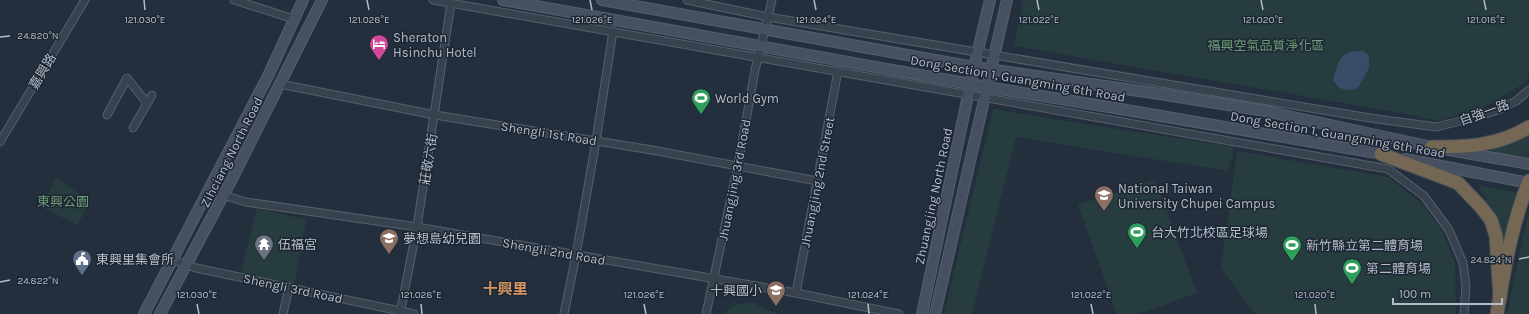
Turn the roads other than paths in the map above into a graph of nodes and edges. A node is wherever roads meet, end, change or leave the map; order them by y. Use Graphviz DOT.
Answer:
graph roads {
  1 [pos="85,0"];
  2 [pos="234,0"];
  3 [pos="304,0"];
  4 [pos="322,0"];
  5 [pos="433,0"];
  6 [pos="503,0"];
  7 [pos="602,0"];
  8 [pos="687,0"];
  9 [pos="772,0"];
  10 [pos="990,0"];
  11 [pos="1007,0"];
  12 [pos="451,3"];
  13 [pos="768,17"];
  14 [pos="294,19"];
  15 [pos="766,29"];
  16 [pos="613,31"];
  17 [pos="762,46"];
  18 [pos="977,52"];
  19 [pos="994,55"];
  20 [pos="759,57"];
  21 [pos="974,67"];
  22 [pos="990,69"];
  23 [pos="838,71"];
  24 [pos="280,84"];
  25 [pos="970,84"];
  26 [pos="987,87"];
  27 [pos="1529,90"];
  28 [pos="152,95"];
  29 [pos="968,95"];
  30 [pos="1244,96"];
  31 [pos="984,98"];
  32 [pos="147,103"];
  33 [pos="1265,111"];
  34 [pos="107,115"];
  35 [pos="435,115"];
  36 [pos="1436,127"];
  37 [pos="1529,127"];
  38 [pos="133,128"];
  39 [pos="596,141"];
  40 [pos="0,142"];
  41 [pos="1432,147"];
  42 [pos="1381,154"];
  43 [pos="1529,164"];
  44 [pos="738,165"];
  45 [pos="817,181"];
  46 [pos="1529,182"];
  47 [pos="209,188"];
  48 [pos="223,195"];
  49 [pos="417,227"];
  50 [pos="576,255"];
  51 [pos="173,260"];
  52 [pos="187,265"];
  53 [pos="713,278"];
  54 [pos="288,287"];
  55 [pos="796,293"];
  56 [pos="1500,298"];
  57 [pos="401,313"];
  58 [pos="144,314"];
  59 [pos="160,314"];
  60 [pos="283,314"];
  61 [pos="414,314"];
  62 [pos="564,314"];
  63 [pos="706,314"];
  64 [pos="899,314"];
  65 [pos="922,314"];
  66 [pos="935,314"];
  67 [pos="1464,314"];
  68 [pos="1498,314"];
  1 -- 40 [label="street, 嘉興路"];
  2 -- 14 [label="street"];
  3 -- 14 [label="main road, Zihciang North Road"];
  4 -- 24 [label="main road, Zihciang North Road"];
  5 -- 12 [label="street, Dong Section 1, Guangming 6th Road"];
  6 -- 17 [label="main road, Dong Section 1, Guangming 6th Road"];
  7 -- 15 [label="main road, Dong Section 1, Guangming 6th Road"];
  8 -- 13 [label="street, Dong Section 1, Guangming 6th Road"];
  9 -- 13 [label="street, Jhuangjing 3rd Road"];
  10 -- 18 [label="main road, Zhuangjing North Road"];
  11 -- 19 [label="main road, Zhuangjing North Road"];
  12 -- 16 [label="street, Dong Section 1, Guangming 6th Road"];
  12 -- 35 [label="street, 莊敬六街"];
  13 -- 15 [label="street, Jhuangjing 3rd Road"];
  13 -- 18 [label="street, Dong Section 1, Guangming 6th Road"];
  14 -- 47 [label="main road, Zihciang North Road"];
  15 -- 17 [label="street, Jhuangjing 3rd Road"];
  15 -- 21 [label="main road, Dong Section 1, Guangming 6th Road"];
  16 -- 20 [label="street, Dong Section 1, Guangming 6th Road"];
  16 -- 39 [label="street"];
  17 -- 20 [label="street, Jhuangjing 3rd Road"];
  17 -- 25 [label="main road, Dong Section 1, Guangming 6th Road"];
  18 -- 19 [label="street, Dong Section 1, Guangming 6th Road"];
  18 -- 21 [label="main road, Zhuangjing North Road"];
  19 -- 22 [label="main road, Zhuangjing North Road"];
  19 -- 30 [label="street, Dong Section 1, Guangming 6th Road"];
  20 -- 23 [label="street, Dong Section 1, Guangming 6th Road"];
  20 -- 44 [label="street, Jhuangjing 3rd Road"];
  21 -- 22 [label="main road, Dong Section 1, Guangming 6th Road"];
  21 -- 25 [label="main road, Zhuangjing North Road"];
  22 -- 26 [label="main road, Zhuangjing North Road"];
  22 -- 33 [label="main road, Dong Section 1, Guangming 6th Road"];
  23 -- 29 [label="street, Dong Section 1, Guangming 6th Road"];
  23 -- 45 [label="street, Jhuangjing 2nd Street"];
  24 -- 35 [label="street, Shengli 1st Road"];
  24 -- 48 [label="main road, Zihciang North Road"];
  25 -- 26 [label="main road, Dong Section 1, Guangming 6th Road"];
  25 -- 29 [label="main road, Zhuangjing North Road"];
  26 -- 31 [label="main road, Zhuangjing North Road"];
  26 -- 42 [label="main road, Dong Section 1, Guangming 6th Road"];
  27 -- 36 [label="street, 自強一路"];
  28 -- 32 [label="street"];
  29 -- 31 [label="street, Dong Section 1, Guangming 6th Road"];
  29 -- 65 [label="main road, Zhuangjing North Road"];
  30 -- 33 [label="street"];
  30 -- 36 [label="street, Dong Section 1, Guangming 6th Road"];
  31 -- 66 [label="main road, Zhuangjing North Road"];
  31 -- 67 [label="street, Dong Section 1, Guangming 6th Road"];
  32 -- 34 [label="street"];
  32 -- 38 [label="street"];
  33 -- 41 [label="main road, Dong Section 1, Guangming 6th Road"];
  35 -- 39 [label="street, Shengli 1st Road"];
  35 -- 49 [label="street, 莊敬六街"];
  37 -- 41 [label="highway"];
  39 -- 44 [label="street, Shengli 1st Road"];
  39 -- 50 [label="street"];
  41 -- 43 [label="main road, Dong Section 1, Guangming 6th Road"];
  42 -- 46 [label="main road, Dong Section 1, Guangming 6th Road"];
  42 -- 56 [label="highway"];
  44 -- 45 [label="street, Shengli 1st Road"];
  44 -- 53 [label="street, Jhuangjing 3rd Road"];
  45 -- 55 [label="street, Jhuangjing 2nd Street"];
  46 -- 56 [label="highway"];
  47 -- 48 [label="street, Shengli 2nd Road"];
  47 -- 51 [label="main road, Zihciang North Road"];
  48 -- 49 [label="street, Shengli 2nd Road"];
  48 -- 52 [label="main road, Zihciang North Road"];
  49 -- 50 [label="street, Shengli 2nd Road"];
  49 -- 57 [label="street, 莊敬六街"];
  50 -- 53 [label="street, Shengli 2nd Road"];
  50 -- 62 [label="street"];
  51 -- 52 [label="street, Shengli 3rd Road"];
  51 -- 58 [label="main road, Zihciang North Road"];
  52 -- 54 [label="street, Shengli 3rd Road"];
  52 -- 59 [label="main road, Zihciang North Road"];
  53 -- 55 [label="street, Shengli 2nd Road"];
  53 -- 63 [label="street, Jhuangjing 3rd Road"];
  54 -- 57 [label="street, Shengli 3rd Road"];
  54 -- 60 [label="street"];
  55 -- 64 [label="street, Shengli 2nd Road"];
  56 -- 68 [label="highway"];
  57 -- 61 [label="street, Shengli 3rd Road"];
}
